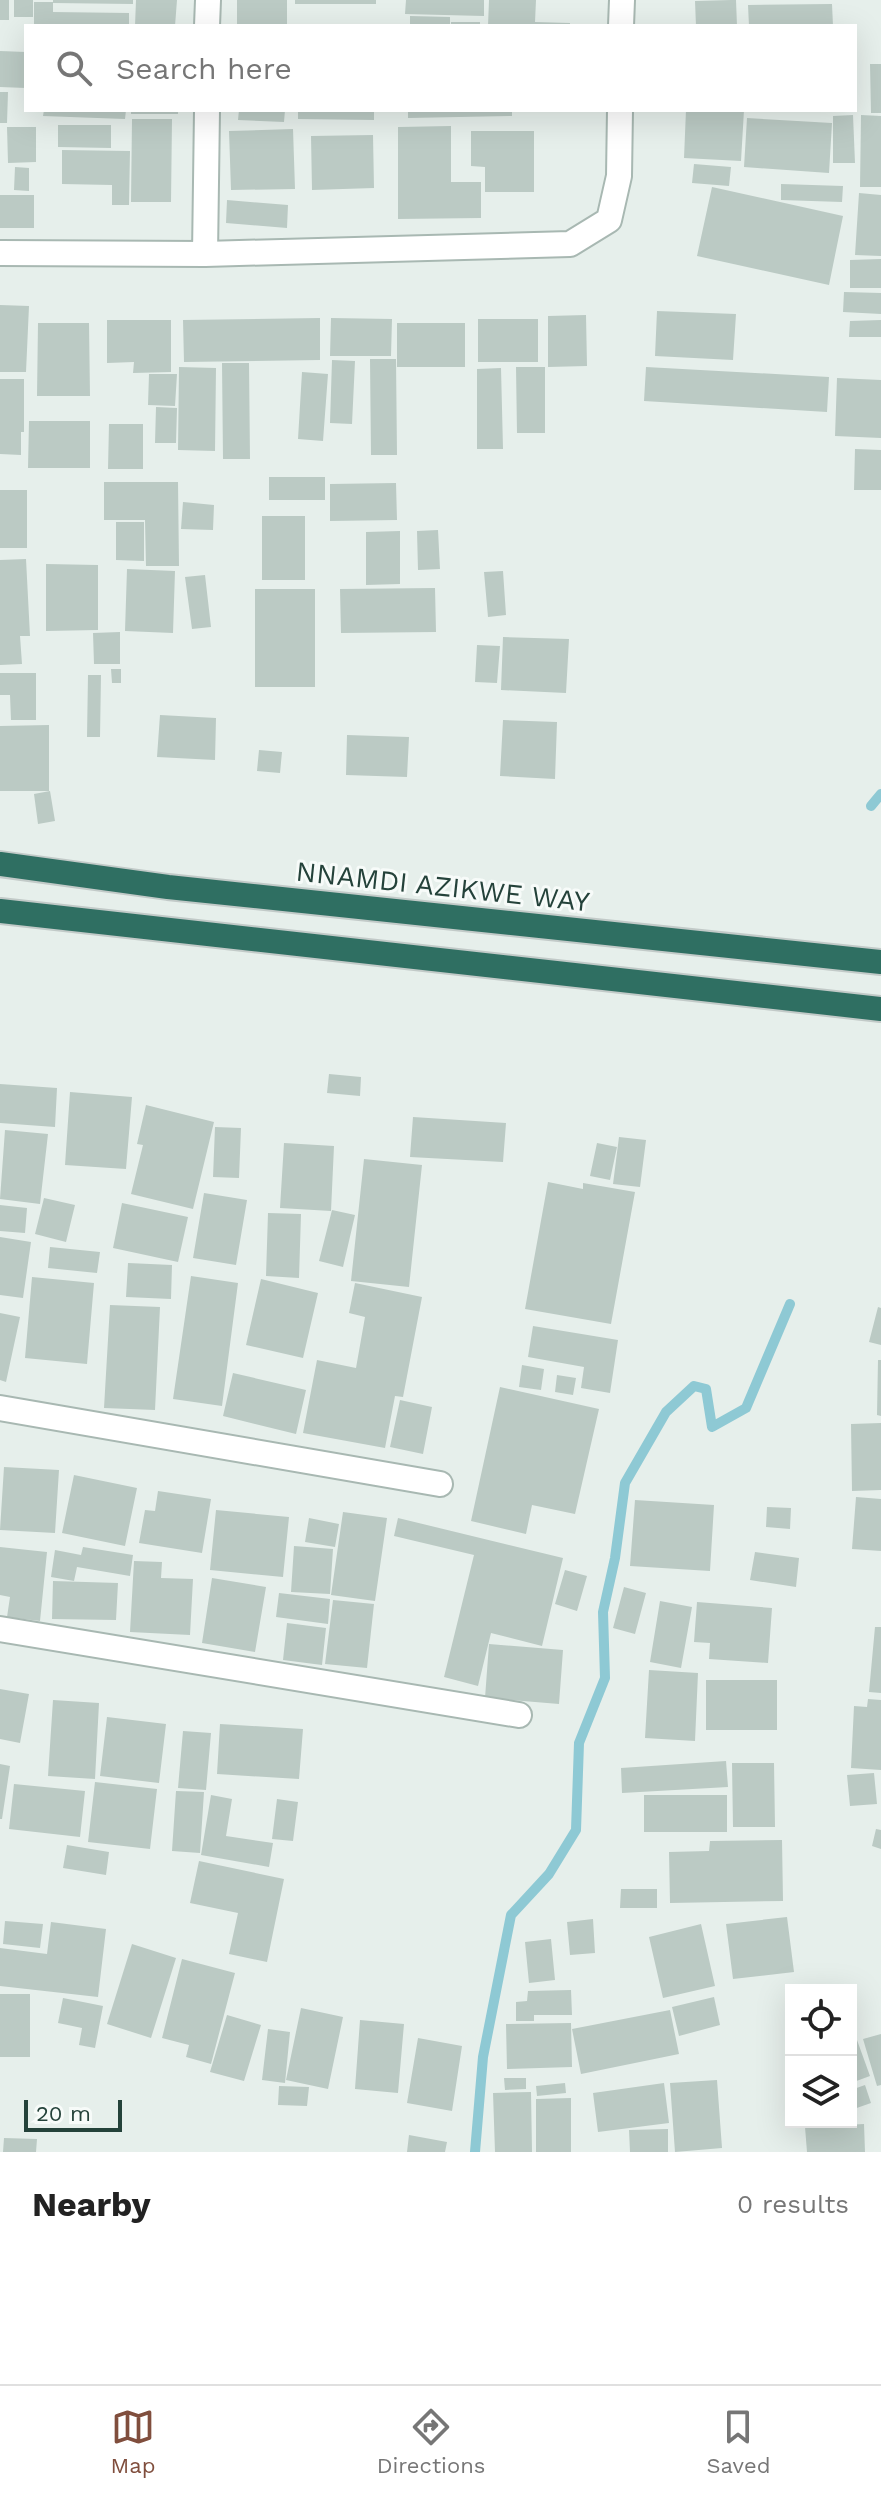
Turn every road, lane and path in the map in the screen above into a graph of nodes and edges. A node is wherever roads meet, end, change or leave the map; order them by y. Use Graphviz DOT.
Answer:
graph roads {
  1 [pos="208,0"];
  2 [pos="622,0"];
  3 [pos="207,24"];
  4 [pos="621,24"];
  5 [pos="207,112"];
  6 [pos="620,112"];
  7 [pos="0,253"];
  8 [pos="205,254"];
  9 [pos="0,864"];
  10 [pos="0,911"];
  11 [pos="881,962"];
  12 [pos="881,1009"];
  13 [pos="0,1408"];
  14 [pos="440,1484"];
  15 [pos="0,1629"];
  16 [pos="519,1715"];
  1 -- 3 [label="street"];
  2 -- 4 [label="street"];
  5 -- 8 [label="street"];
  6 -- 8 [label="street"];
  7 -- 8 [label="street"];
  9 -- 11 [label="highway, NNAMDI AZIKWE WAY"];
  10 -- 12 [label="highway"];
  13 -- 14 [label="street"];
  15 -- 16 [label="street"];
}
